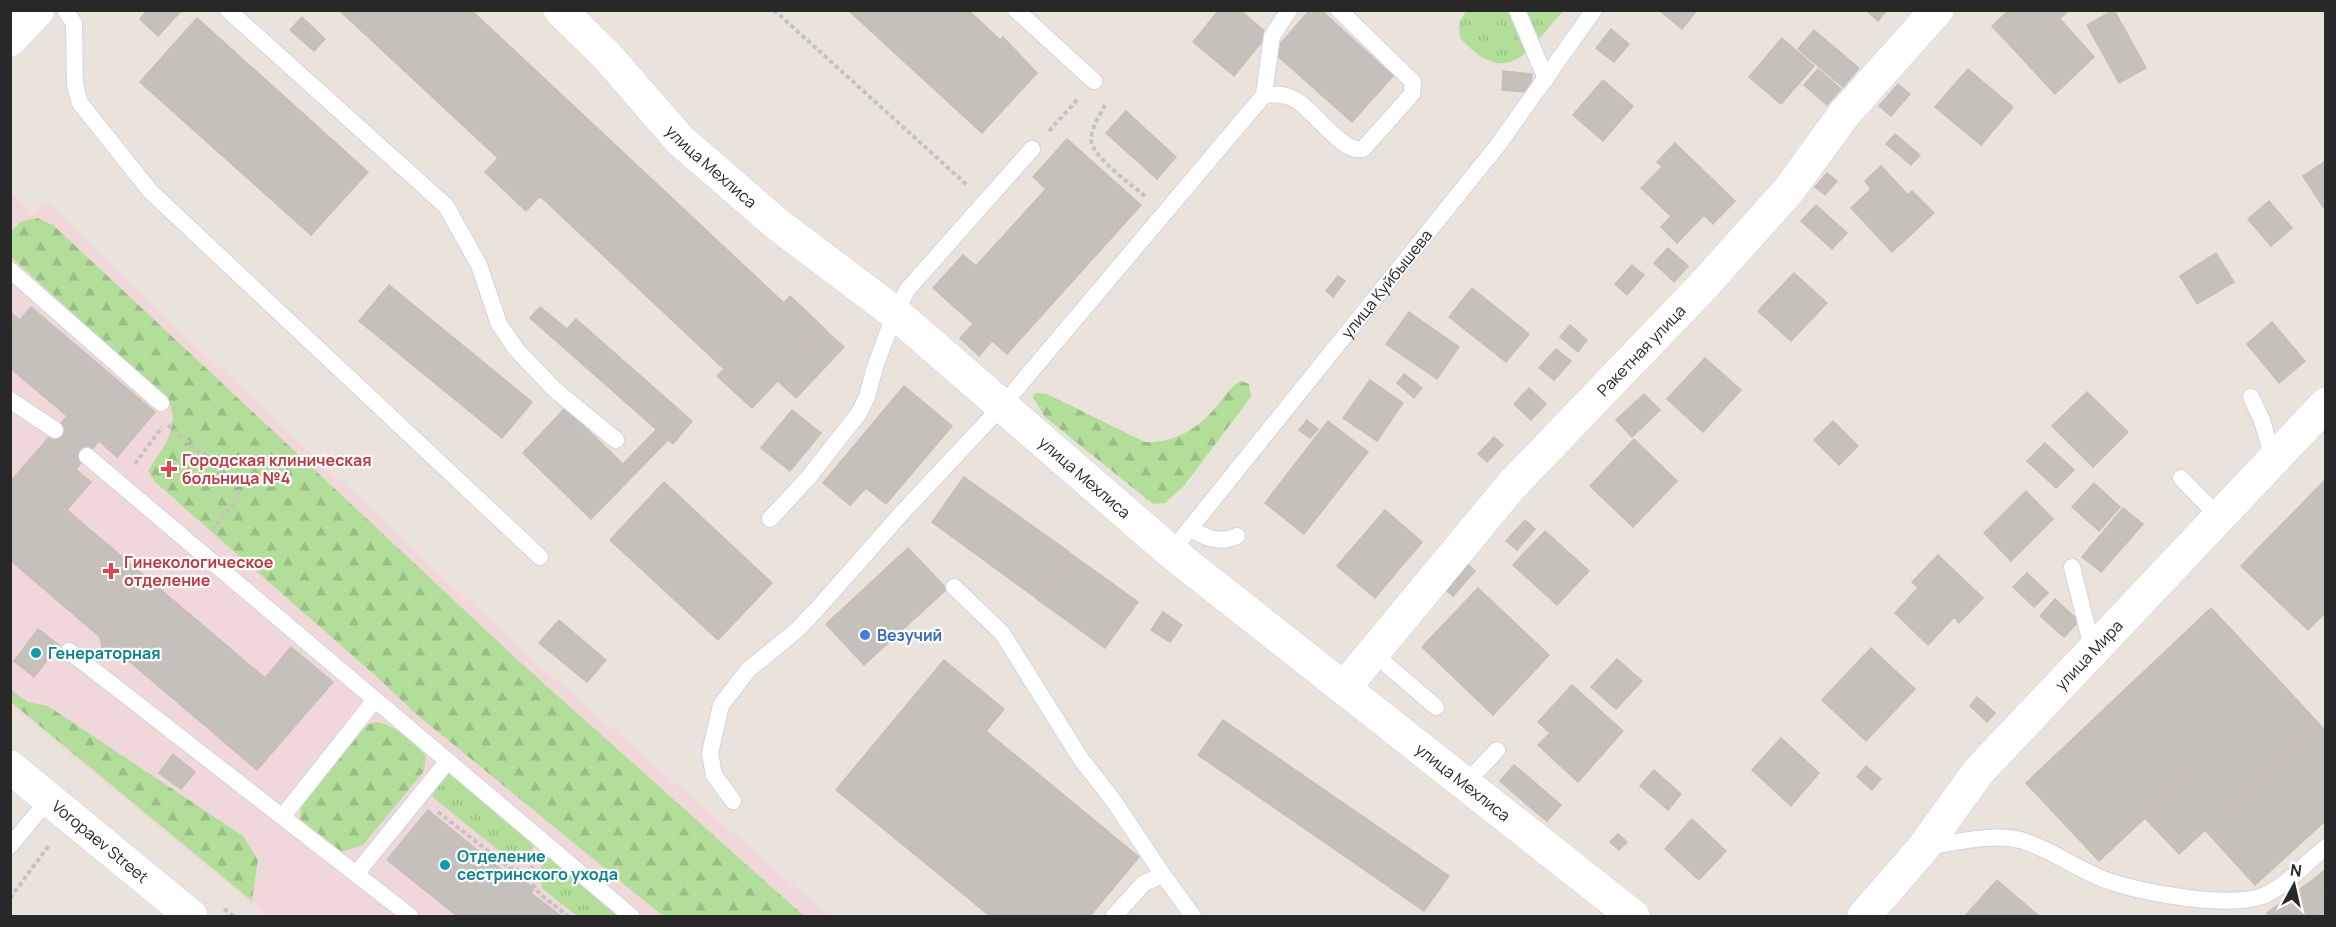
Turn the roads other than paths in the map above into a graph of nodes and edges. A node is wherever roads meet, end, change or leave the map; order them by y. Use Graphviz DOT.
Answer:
graph roads {
  1 [pos="38,10"];
  2 [pos="65,10"];
  3 [pos="228,10"];
  4 [pos="560,10"];
  5 [pos="1016,10"];
  6 [pos="1288,10"];
  7 [pos="1339,10"];
  8 [pos="1517,10"];
  9 [pos="1594,10"];
  10 [pos="1937,10"];
  11 [pos="10,40"];
  12 [pos="1546,79"];
  13 [pos="1094,81"];
  14 [pos="1264,95"];
  15 [pos="1032,150"];
  16 [pos="10,270"];
  17 [pos="895,313"];
  18 [pos="2251,397"];
  19 [pos="10,400"];
  20 [pos="161,403"];
  21 [pos="1001,407"];
  22 [pos="2318,420"];
  23 [pos="55,430"];
  24 [pos="615,440"];
  25 [pos="87,456"];
  26 [pos="2273,459"];
  27 [pos="2181,478"];
  28 [pos="2219,517"];
  29 [pos="770,519"];
  30 [pos="1237,536"];
  31 [pos="1180,540"];
  32 [pos="540,557"];
  33 [pos="2072,567"];
  34 [pos="954,587"];
  35 [pos="69,651"];
  36 [pos="2092,651"];
  37 [pos="1373,653"];
  38 [pos="1344,688"];
  39 [pos="374,701"];
  40 [pos="1436,707"];
  41 [pos="1497,750"];
  42 [pos="447,762"];
  43 [pos="10,767"];
  44 [pos="1466,783"];
  45 [pos="49,799"];
  46 [pos="733,801"];
  47 [pos="283,816"];
  48 [pos="10,846"];
  49 [pos="1924,847"];
  50 [pos="2325,847"];
  51 [pos="356,874"];
  52 [pos="1163,875"];
  53 [pos="191,916"];
  54 [pos="410,916"];
  55 [pos="631,916"];
  56 [pos="1114,916"];
  57 [pos="1193,916"];
  58 [pos="1632,916"];
  59 [pos="1864,916"];
  1 -- 11 [label="street"];
  2 -- 32 [label="lane"];
  3 -- 24 [label="lane"];
  4 -- 17 [label="street, улица Мехлиса"];
  5 -- 13 [label="lane"];
  6 -- 14 [label="lane"];
  7 -- 14 [label="lane"];
  8 -- 12 [label="lane"];
  9 -- 12 [label="lane, улица Куйбышева"];
  10 -- 37 [label="street, Ракетная улица"];
  12 -- 31 [label="lane, улица Куйбышева"];
  14 -- 21 [label="lane"];
  15 -- 17 [label="lane"];
  16 -- 20 [label="lane"];
  17 -- 21 [label="street, улица Мехлиса"];
  17 -- 29 [label="lane"];
  18 -- 26 [label="lane"];
  19 -- 23 [label="lane"];
  21 -- 31 [label="street, улица Мехлиса"];
  21 -- 46 [label="lane"];
  22 -- 26 [label="street, улица Мира"];
  25 -- 39 [label="lane"];
  26 -- 28 [label="street, улица Мира"];
  27 -- 28 [label="lane"];
  28 -- 36 [label="street, улица Мира"];
  30 -- 31 [label="lane"];
  31 -- 38 [label="street, улица Мехлиса"];
  33 -- 36 [label="lane"];
  34 -- 52 [label="lane"];
  35 -- 47 [label="lane"];
  36 -- 49 [label="street, улица Мира"];
  37 -- 38 [label="street, Ракетная улица"];
  37 -- 40 [label="lane"];
  38 -- 44 [label="street, улица Мехлиса"];
  39 -- 42 [label="lane"];
  39 -- 47 [label="lane"];
  41 -- 44 [label="lane"];
  42 -- 51 [label="lane"];
  42 -- 55 [label="lane"];
  43 -- 45 [label="street, Voropaev Street"];
  44 -- 58 [label="street, улица Мехлиса"];
  45 -- 48 [label="lane"];
  45 -- 53 [label="street, Voropaev Street"];
  47 -- 51 [label="lane"];
  49 -- 50 [label="lane"];
  49 -- 59 [label="street, улица Мира"];
  51 -- 54 [label="lane"];
  52 -- 56 [label="lane"];
  52 -- 57 [label="lane"];
}
